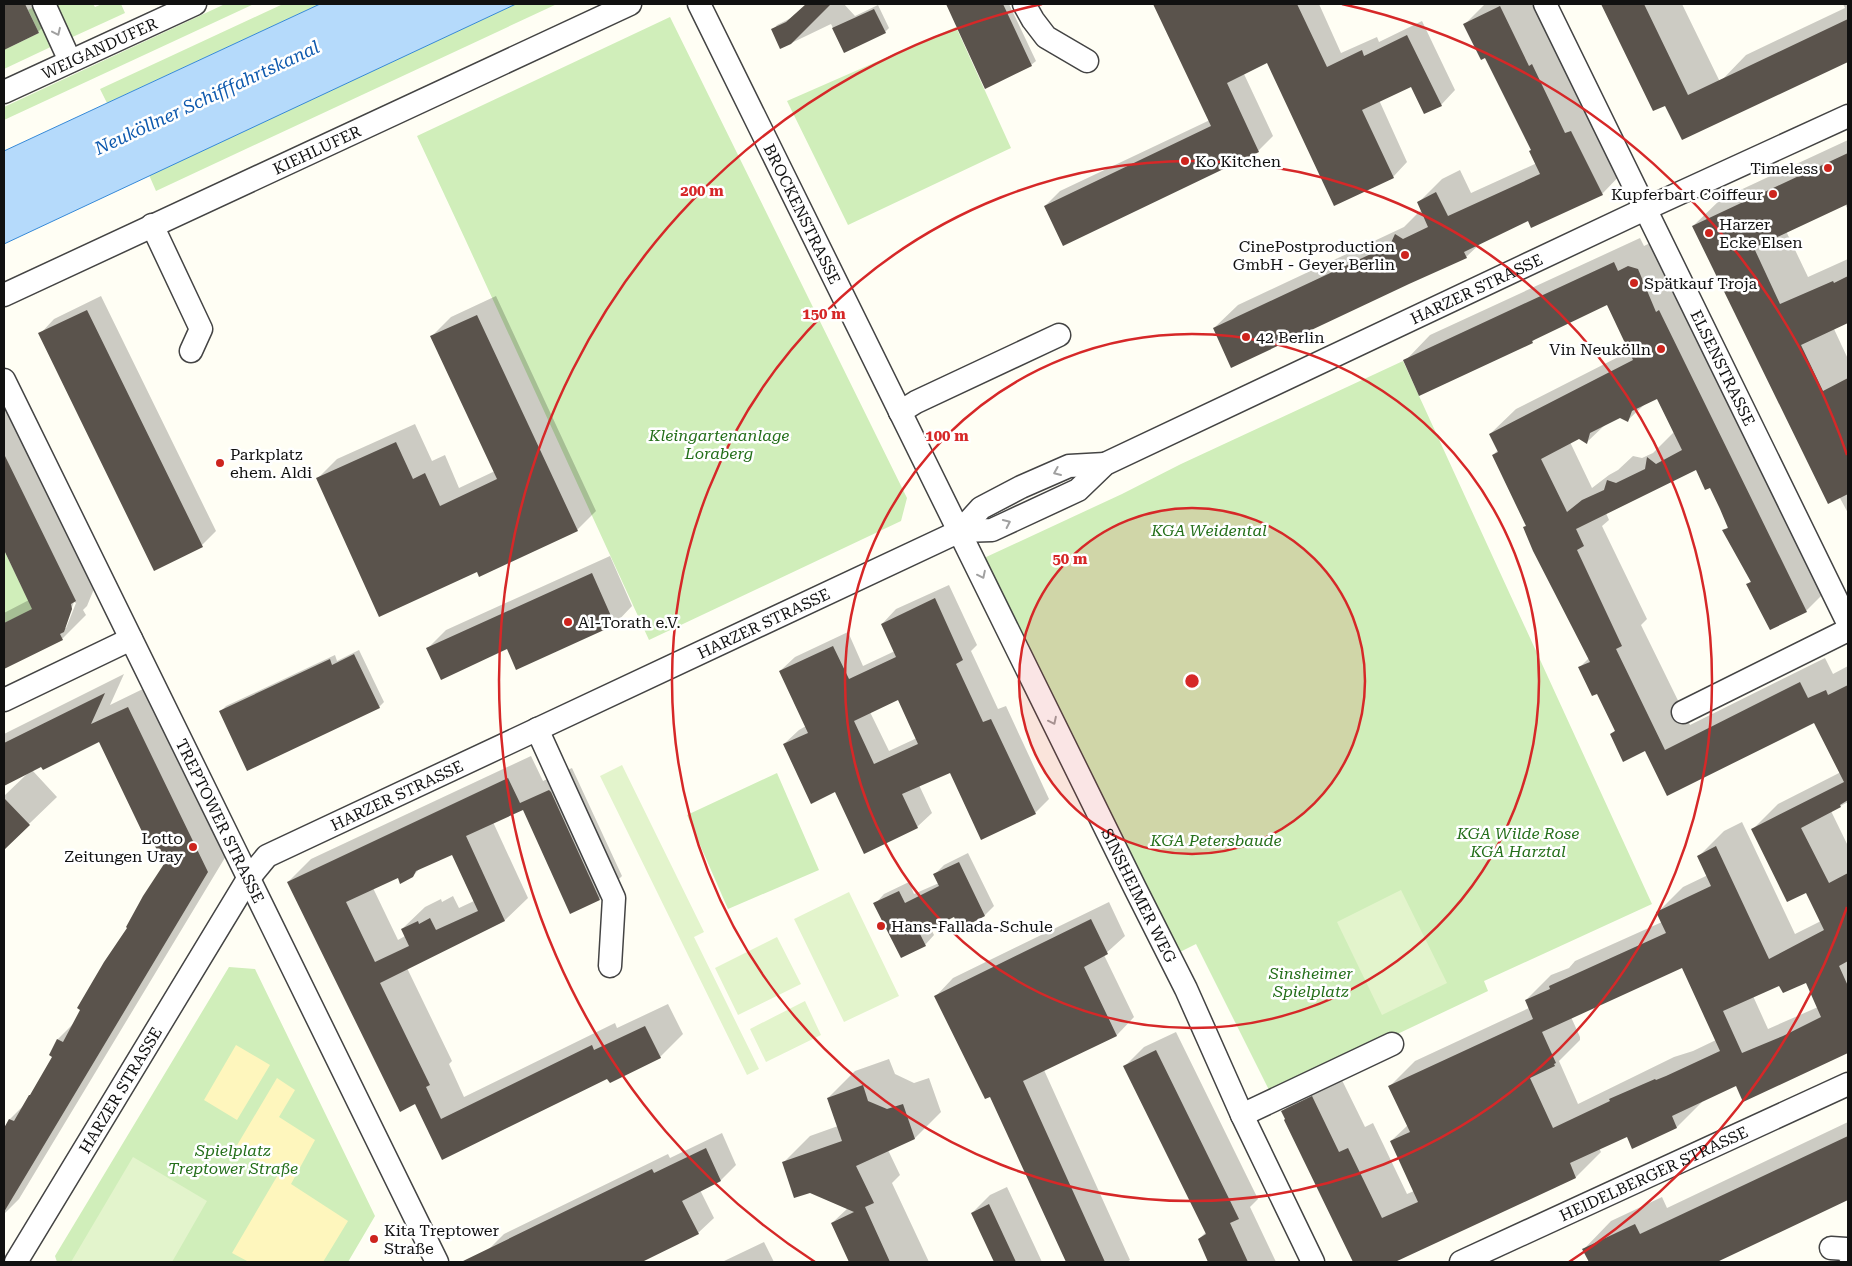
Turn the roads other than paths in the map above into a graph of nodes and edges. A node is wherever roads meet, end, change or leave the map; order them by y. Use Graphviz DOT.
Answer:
graph roads {
  1 [pos="44,4"];
  2 [pos="193,4"];
  3 [pos="630,4"];
  4 [pos="699,4"];
  5 [pos="1024,4"];
  6 [pos="1545,4"];
  7 [pos="70,61"];
  8 [pos="1088,61"];
  9 [pos="4,92"];
  10 [pos="1848,116"];
  11 [pos="1646,209"];
  12 [pos="152,225"];
  13 [pos="4,294"];
  14 [pos="1059,335"];
  15 [pos="191,351"];
  16 [pos="4,380"];
  17 [pos="900,412"];
  18 [pos="960,531"];
  19 [pos="1848,623"];
  20 [pos="1848,630"];
  21 [pos="131,639"];
  22 [pos="4,700"];
  23 [pos="1683,712"];
  24 [pos="537,729"];
  25 [pos="248,879"];
  26 [pos="610,966"];
  27 [pos="1392,1044"];
  28 [pos="1848,1084"];
  29 [pos="1242,1115"];
  30 [pos="16,1262"];
  31 [pos="437,1262"];
  32 [pos="1314,1262"];
  33 [pos="1461,1262"];
  1 -- 7 [label="street, one-way"];
  2 -- 7 [label="street, WEIGANDUFER"];
  3 -- 12 [label="street, KIEHLUFER"];
  4 -- 17 [label="street, BROCKENSTRASSE"];
  5 -- 8 [label="street"];
  6 -- 11 [label="street, ELSENSTRASSE"];
  7 -- 9 [label="street, WEIGANDUFER"];
  10 -- 11 [label="street, HARZER STRASSE"];
  11 -- 18 [label="street, HARZER STRASSE"];
  11 -- 19 [label="street, ELSENSTRASSE"];
  12 -- 13 [label="street, KIEHLUFER"];
  12 -- 15 [label="street"];
  14 -- 17 [label="street"];
  16 -- 21 [label="street, TREPTOWER STRASSE"];
  17 -- 18 [label="street, BROCKENSTRASSE"];
  18 -- 24 [label="street, HARZER STRASSE"];
  18 -- 29 [label="street, SINSHEIMER WEG, one-way"];
  20 -- 23 [label="street"];
  21 -- 22 [label="street"];
  21 -- 25 [label="street, TREPTOWER STRASSE"];
  24 -- 25 [label="street, HARZER STRASSE"];
  24 -- 26 [label="street"];
  25 -- 30 [label="street, HARZER STRASSE"];
  25 -- 31 [label="street, TREPTOWER STRASSE"];
  27 -- 29 [label="street"];
  28 -- 33 [label="street, HEIDELBERGER STRASSE"];
  29 -- 32 [label="street, SINSHEIMER WEG"];
}
